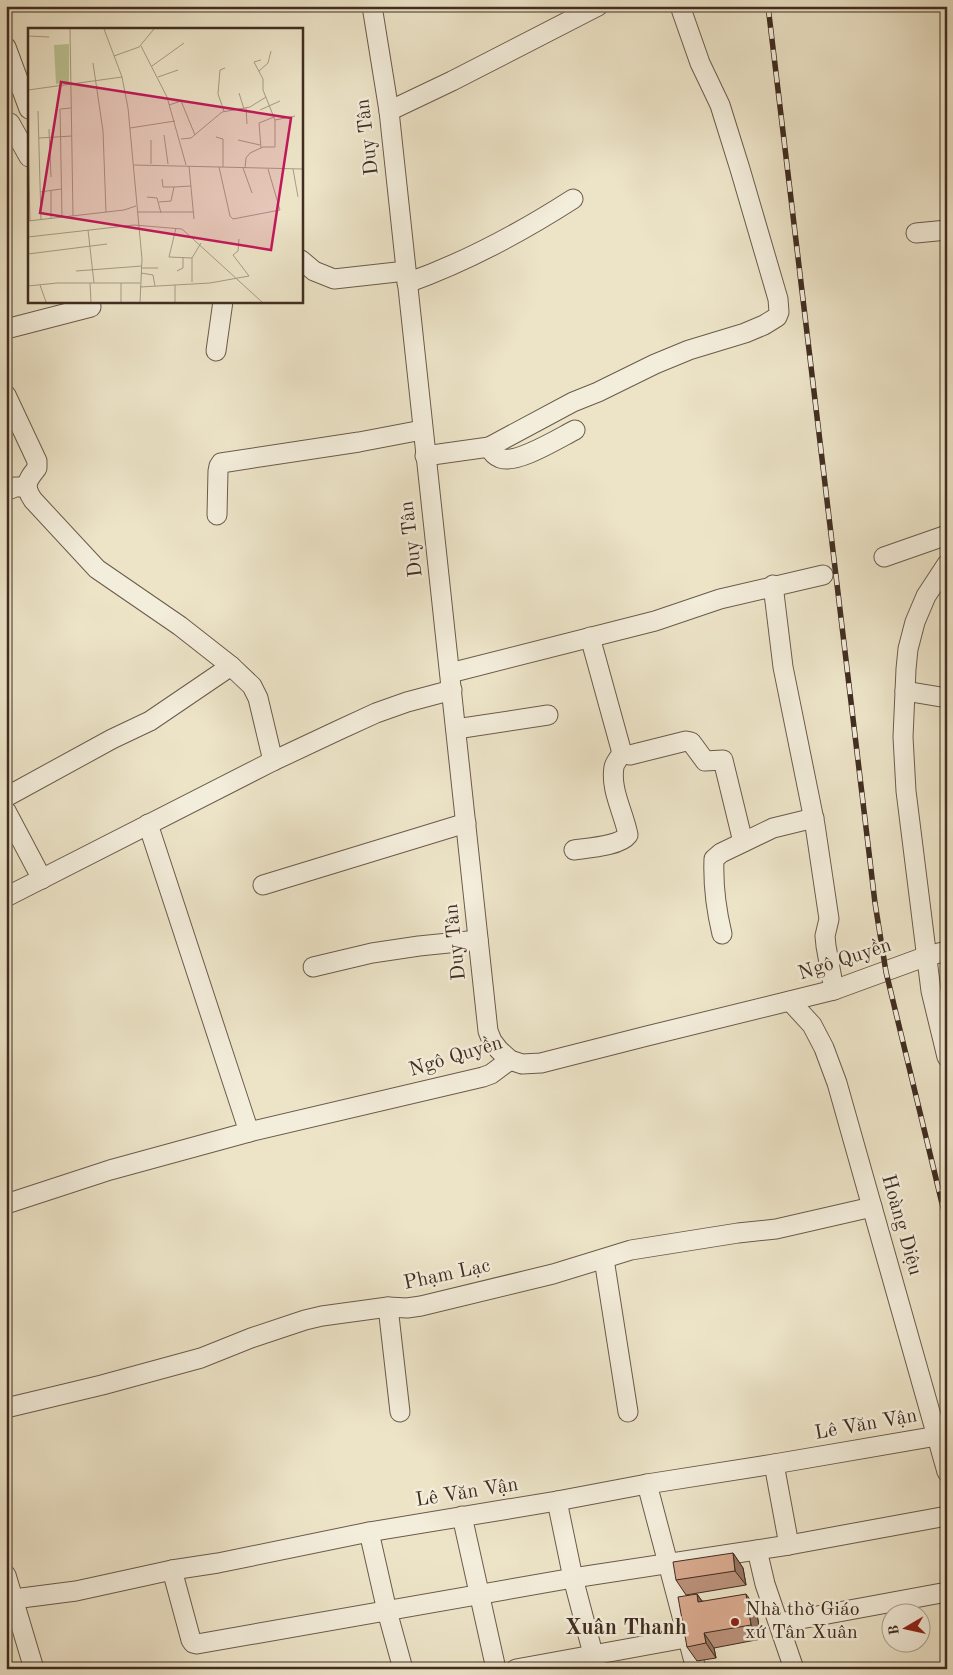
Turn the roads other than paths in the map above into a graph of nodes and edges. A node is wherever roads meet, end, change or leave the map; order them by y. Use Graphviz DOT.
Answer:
graph roads {
  1 [pos="372,6"];
  2 [pos="598,6"];
  3 [pos="680,6"];
  4 [pos="6,47"];
  5 [pos="28,106"];
  6 [pos="388,111"];
  7 [pos="28,114"];
  8 [pos="8,124"];
  9 [pos="28,155"];
  10 [pos="573,198"];
  11 [pos="947,230"];
  12 [pos="916,233"];
  13 [pos="302,261"];
  14 [pos="406,277"];
  15 [pos="223,302"];
  16 [pos="91,307"];
  17 [pos="6,328"];
  18 [pos="216,351"];
  19 [pos="6,395"];
  20 [pos="422,430"];
  21 [pos="575,430"];
  22 [pos="489,447"];
  23 [pos="425,456"];
  24 [pos="27,487"];
  25 [pos="6,490"];
  26 [pos="217,515"];
  27 [pos="947,535"];
  28 [pos="884,557"];
  29 [pos="947,564"];
  30 [pos="823,575"];
  31 [pos="773,585"];
  32 [pos="590,637"];
  33 [pos="231,666"];
  34 [pos="451,682"];
  35 [pos="906,691"];
  36 [pos="947,698"];
  37 [pos="548,715"];
  38 [pos="456,729"];
  39 [pos="622,753"];
  40 [pos="273,761"];
  41 [pos="6,797"];
  42 [pos="6,811"];
  43 [pos="814,818"];
  44 [pos="466,823"];
  45 [pos="148,824"];
  46 [pos="743,842"];
  47 [pos="574,850"];
  48 [pos="42,879"];
  49 [pos="263,885"];
  50 [pos="6,897"];
  51 [pos="722,934"];
  52 [pos="478,940"];
  53 [pos="947,951"];
  54 [pos="927,956"];
  55 [pos="313,967"];
  56 [pos="834,990"];
  57 [pos="790,1001"];
  58 [pos="947,1057"];
  59 [pos="510,1060"];
  60 [pos="249,1132"];
  61 [pos="6,1204"];
  62 [pos="872,1207"];
  63 [pos="604,1259"];
  64 [pos="388,1307"];
  65 [pos="6,1408"];
  66 [pos="400,1412"];
  67 [pos="628,1412"];
  68 [pos="937,1436"];
  69 [pos="774,1464"];
  70 [pos="947,1472"];
  71 [pos="647,1484"];
  72 [pos="557,1501"];
  73 [pos="462,1516"];
  74 [pos="947,1516"];
  75 [pos="369,1532"];
  76 [pos="790,1545"];
  77 [pos="757,1550"];
  78 [pos="668,1564"];
  79 [pos="172,1570"];
  80 [pos="6,1575"];
  81 [pos="573,1578"];
  82 [pos="947,1592"];
  83 [pos="479,1595"];
  84 [pos="10,1599"];
  85 [pos="387,1611"];
  86 [pos="779,1623"];
  87 [pos="686,1638"];
  88 [pos="595,1661"];
  89 [pos="34,1669"];
  90 [pos="403,1669"];
  91 [pos="496,1669"];
  92 [pos="516,1669"];
  93 [pos="696,1669"];
  94 [pos="794,1669"];
  1 -- 6 [label="street, Duy Tân"];
  2 -- 6 [label="street"];
  3 -- 22 [label="street"];
  4 -- 5 [label="street"];
  6 -- 14 [label="street, Duy Tân"];
  7 -- 8 [label="street"];
  8 -- 9 [label="street"];
  10 -- 14 [label="street"];
  11 -- 12 [label="street"];
  13 -- 14 [label="street"];
  14 -- 20 [label="street, Duy Tân"];
  15 -- 18 [label="street"];
  16 -- 17 [label="street"];
  19 -- 24 [label="street"];
  20 -- 23 [label="street, Duy Tân"];
  20 -- 26 [label="street"];
  21 -- 22 [label="street"];
  22 -- 23 [label="street"];
  23 -- 34 [label="street, Duy Tân"];
  24 -- 25 [label="street"];
  24 -- 33 [label="street"];
  27 -- 28 [label="street"];
  29 -- 35 [label="street"];
  30 -- 31 [label="street"];
  31 -- 32 [label="street"];
  31 -- 43 [label="street"];
  32 -- 34 [label="street"];
  32 -- 39 [label="street"];
  33 -- 40 [label="street"];
  33 -- 41 [label="street"];
  34 -- 38 [label="street, Duy Tân"];
  34 -- 40 [label="street"];
  35 -- 36 [label="street"];
  35 -- 54 [label="street"];
  37 -- 38 [label="street"];
  38 -- 44 [label="street, Duy Tân"];
  39 -- 46 [label="street"];
  39 -- 47 [label="street"];
  40 -- 45 [label="street"];
  42 -- 48 [label="street"];
  43 -- 46 [label="street"];
  43 -- 56 [label="street"];
  44 -- 49 [label="street"];
  44 -- 52 [label="street, Duy Tân"];
  45 -- 48 [label="street"];
  45 -- 60 [label="street"];
  46 -- 51 [label="street"];
  48 -- 50 [label="street"];
  52 -- 55 [label="street"];
  52 -- 59 [label="street, Duy Tân"];
  53 -- 54 [label="street, Ngô Quyền"];
  54 -- 56 [label="street, Ngô Quyền"];
  54 -- 58 [label="street"];
  56 -- 57 [label="street, Ngô Quyền"];
  57 -- 59 [label="street, Ngô Quyền"];
  57 -- 62 [label="street, Hoàng Diệu"];
  59 -- 60 [label="street, Ngô Quyền"];
  60 -- 61 [label="street, Ngô Quyền"];
  62 -- 63 [label="street, Phạm Lạc"];
  62 -- 68 [label="street, Hoàng Diệu"];
  63 -- 64 [label="street, Phạm Lạc"];
  63 -- 67 [label="street"];
  64 -- 65 [label="street, Phạm Lạc"];
  64 -- 66 [label="street"];
  68 -- 69 [label="street, Lê Văn Vận"];
  68 -- 70 [label="street, Hoàng Diệu"];
  69 -- 71 [label="street, Lê Văn Vận"];
  69 -- 76 [label="street"];
  71 -- 72 [label="street, Lê Văn Vận"];
  71 -- 78 [label="street"];
  72 -- 73 [label="street, Lê Văn Vận"];
  72 -- 81 [label="street"];
  73 -- 75 [label="street, Lê Văn Vận"];
  73 -- 83 [label="street"];
  74 -- 76 [label="street"];
  75 -- 79 [label="street, Lê Văn Vận"];
  75 -- 85 [label="street"];
  76 -- 77 [label="street"];
  77 -- 78 [label="street"];
  77 -- 86 [label="street"];
  78 -- 81 [label="street"];
  78 -- 87 [label="street"];
  79 -- 84 [label="street, Lê Văn Vận"];
  79 -- 85 [label="street"];
  80 -- 84 [label="street"];
  81 -- 83 [label="street"];
  81 -- 88 [label="street"];
  82 -- 86 [label="street"];
  83 -- 85 [label="street"];
  83 -- 91 [label="street"];
  84 -- 89 [label="street"];
  85 -- 90 [label="street"];
  86 -- 94 [label="street"];
  87 -- 88 [label="street"];
  87 -- 93 [label="street"];
  88 -- 92 [label="street"];
}
